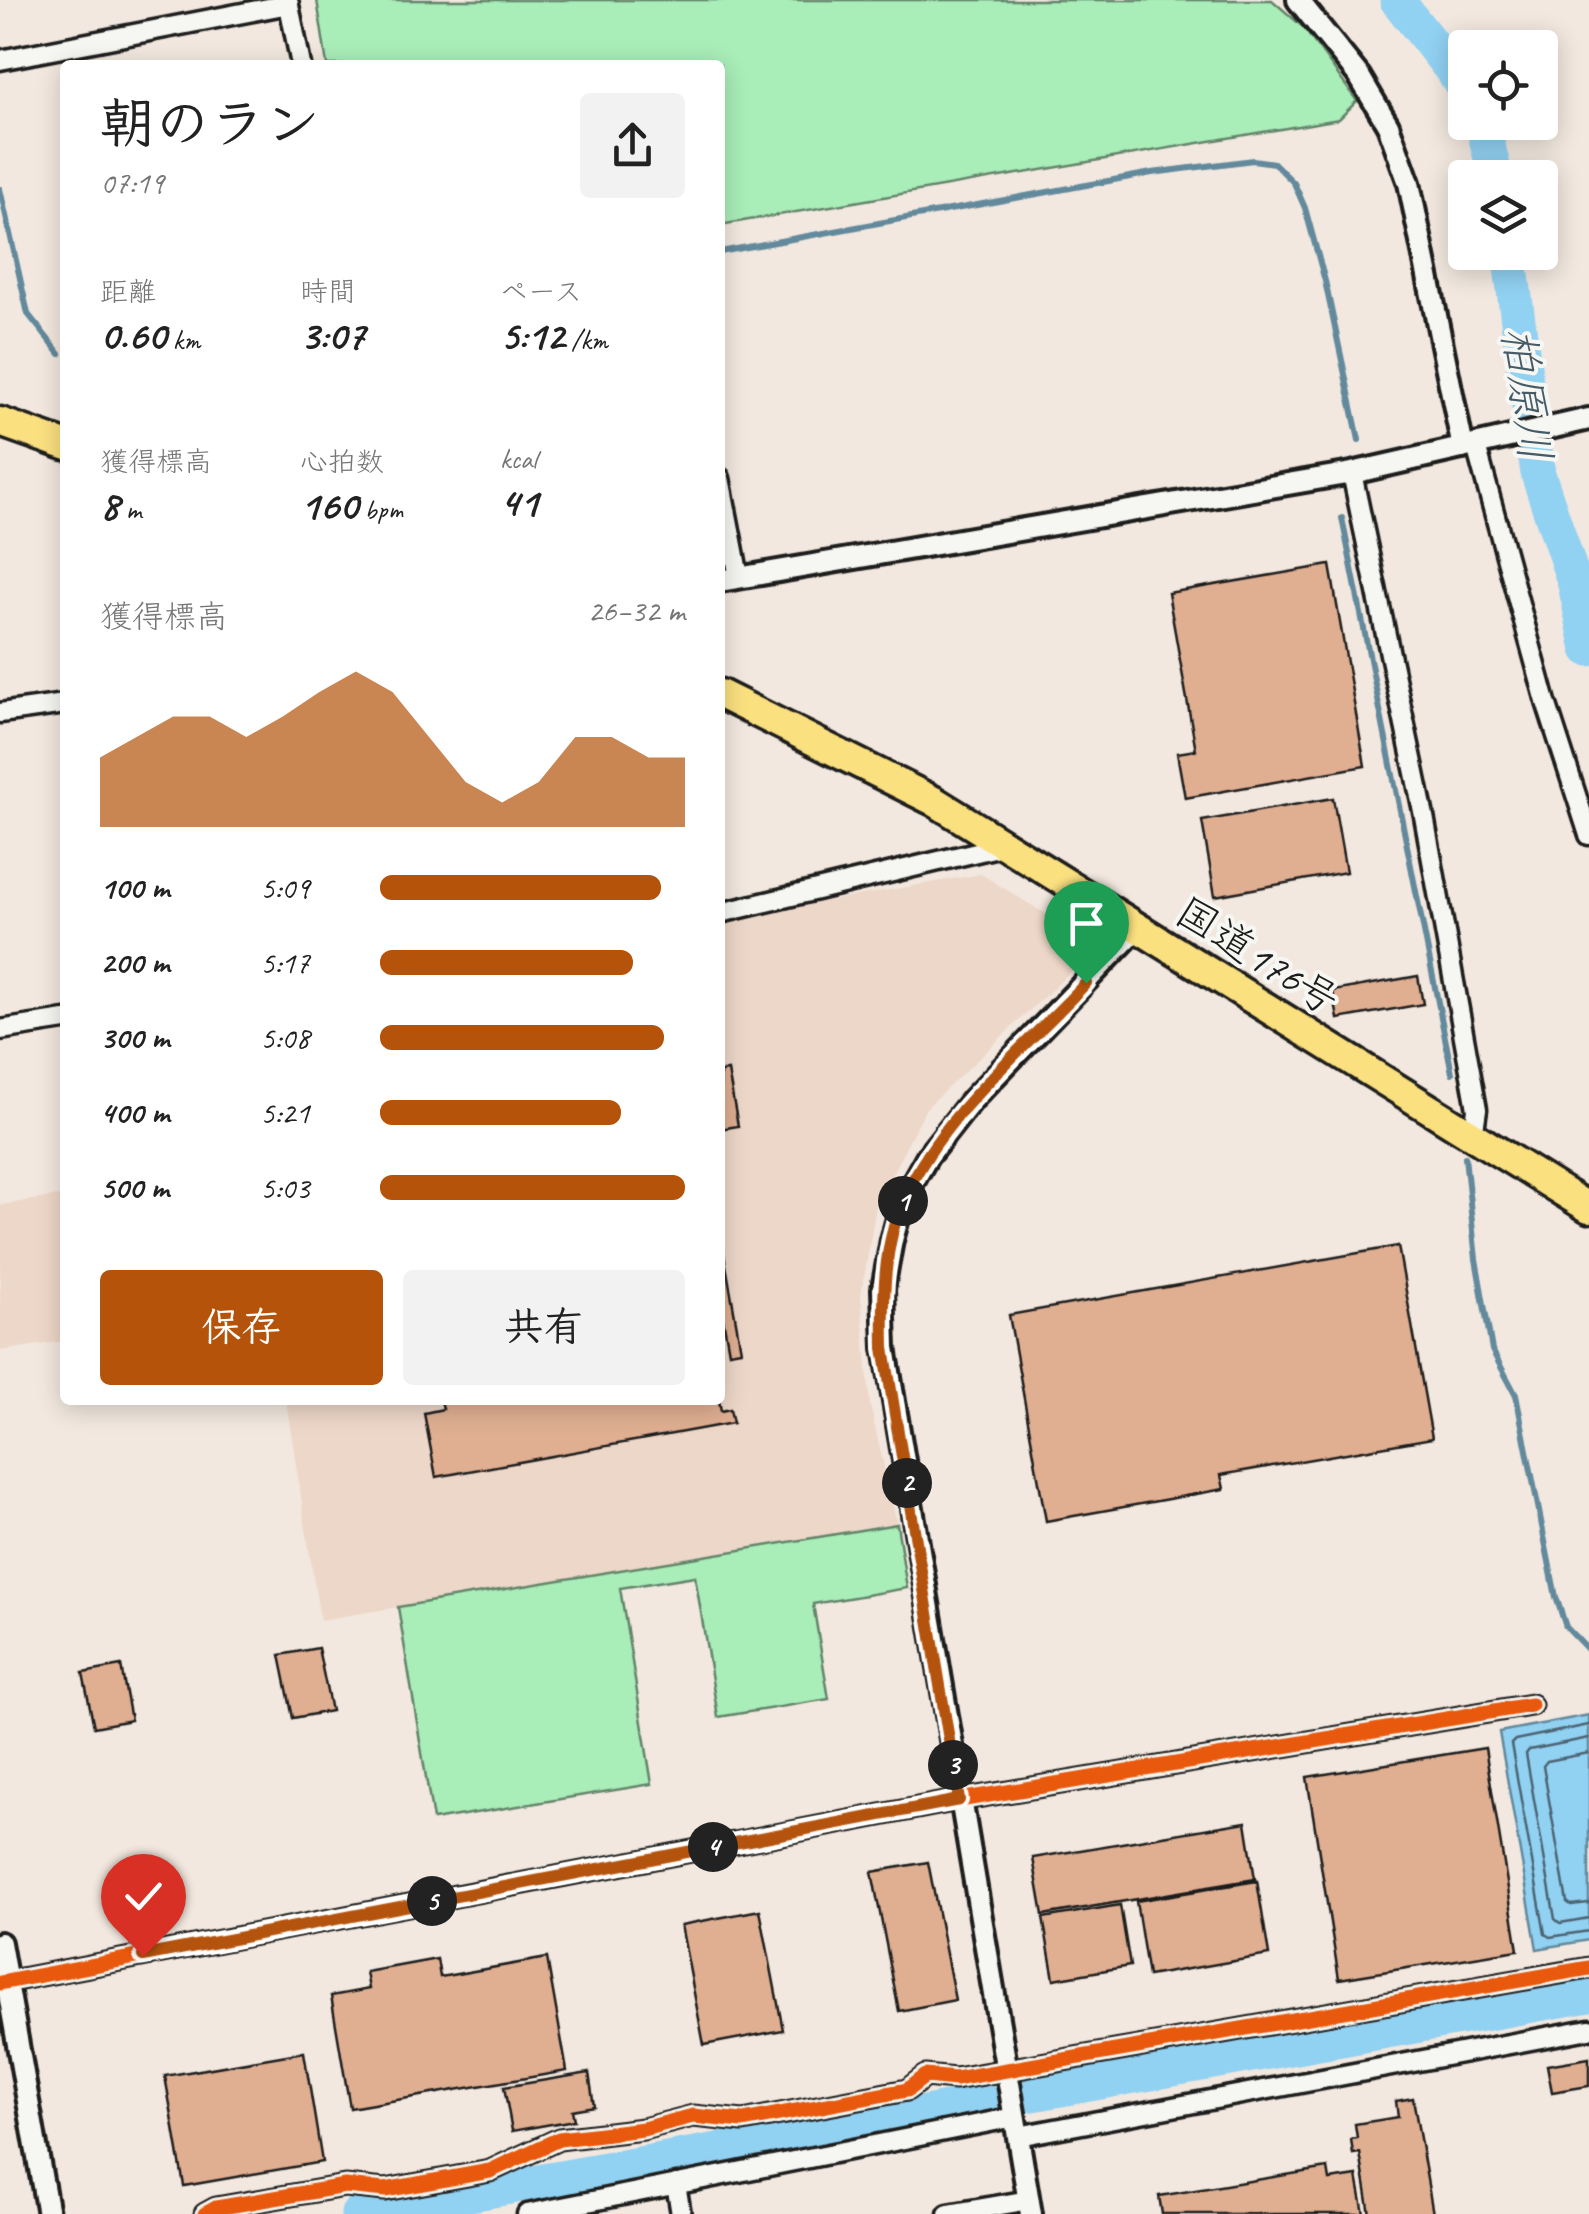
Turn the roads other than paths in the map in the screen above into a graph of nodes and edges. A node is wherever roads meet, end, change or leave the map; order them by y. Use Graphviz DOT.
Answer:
graph roads {
  1 [pos="1298,0"];
  2 [pos="288,2"];
  3 [pos="0,60"];
  4 [pos="300,60"];
  5 [pos="1589,419"];
  6 [pos="0,422"];
  7 [pos="60,443"];
  8 [pos="1470,447"];
  9 [pos="1352,473"];
  10 [pos="725,528"];
  11 [pos="730,579"];
  12 [pos="725,696"];
  13 [pos="60,705"];
  14 [pos="0,714"];
  15 [pos="1589,835"];
  16 [pos="1006,845"];
  17 [pos="725,912"];
  18 [pos="1138,928"];
  19 [pos="60,1021"];
  20 [pos="0,1030"];
  21 [pos="1473,1136"];
  22 [pos="1589,1208"];
  23 [pos="1531,1706"];
  24 [pos="959,1800"];
  25 [pos="0,1943"];
  26 [pos="1589,1968"];
  27 [pos="4,1983"];
  28 [pos="1589,2029"];
  29 [pos="1008,2076"];
  30 [pos="1017,2126"];
  31 [pos="676,2184"];
  32 [pos="1030,2207"];
  33 [pos="48,2214"];
  34 [pos="205,2214"];
  35 [pos="527,2214"];
  36 [pos="680,2214"];
  37 [pos="951,2214"];
  1 -- 8 [label="street"];
  2 -- 3 [label="street"];
  2 -- 4 [label="street"];
  5 -- 8 [label="street"];
  6 -- 7 [label="highway"];
  8 -- 9 [label="street"];
  8 -- 15 [label="street"];
  9 -- 11 [label="street"];
  9 -- 21 [label="street"];
  10 -- 11 [label="street"];
  12 -- 16 [label="highway, 国道176号"];
  13 -- 14 [label="street"];
  16 -- 17 [label="street"];
  16 -- 18 [label="highway, 国道176号"];
  18 -- 21 [label="highway, 国道176号"];
  18 -- 24 [label="street"];
  19 -- 20 [label="street"];
  21 -- 22 [label="highway, 国道176号"];
  23 -- 24 [label="street"];
  24 -- 27 [label="street"];
  24 -- 29 [label="street"];
  25 -- 27 [label="street"];
  26 -- 29 [label="street"];
  27 -- 33 [label="street"];
  28 -- 30 [label="street"];
  29 -- 30 [label="street"];
  29 -- 34 [label="street"];
  30 -- 31 [label="street"];
  30 -- 32 [label="street"];
  31 -- 35 [label="street"];
  31 -- 36 [label="street"];
  32 -- 37 [label="street"];
}
